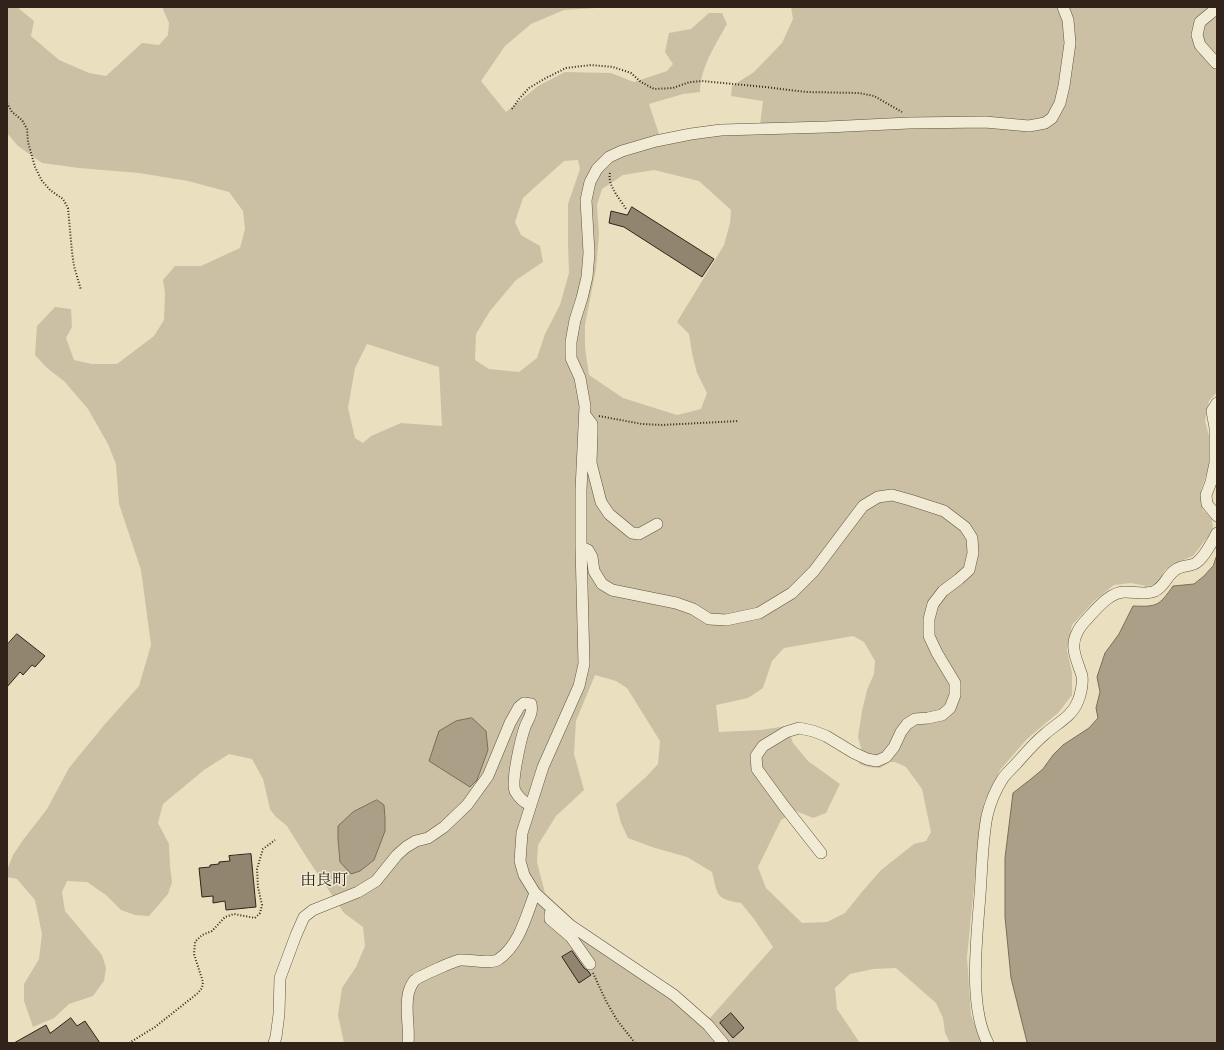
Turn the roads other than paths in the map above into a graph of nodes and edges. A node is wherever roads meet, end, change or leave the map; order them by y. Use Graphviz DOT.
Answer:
graph roads {
  1 [pos="1063,7"];
  2 [pos="1217,8"];
  3 [pos="1216,63"];
  4 [pos="1217,403"];
  5 [pos="585,414"];
  6 [pos="1217,516"];
  7 [pos="657,524"];
  8 [pos="1217,533"];
  9 [pos="581,547"];
  10 [pos="530,805"];
  11 [pos="821,853"];
  12 [pos="535,893"];
  13 [pos="552,909"];
  14 [pos="590,964"];
  15 [pos="274,1043"];
  16 [pos="408,1043"];
  17 [pos="723,1043"];
  18 [pos="988,1043"];
  1 -- 5 [label="street"];
  2 -- 3 [label="street"];
  4 -- 6 [label="street"];
  5 -- 7 [label="street"];
  5 -- 9 [label="street"];
  8 -- 18 [label="street"];
  9 -- 10 [label="street"];
  9 -- 11 [label="street"];
  10 -- 12 [label="street"];
  10 -- 15 [label="street"];
  12 -- 13 [label="street"];
  12 -- 16 [label="street"];
  13 -- 14 [label="street"];
  13 -- 17 [label="street"];
}
